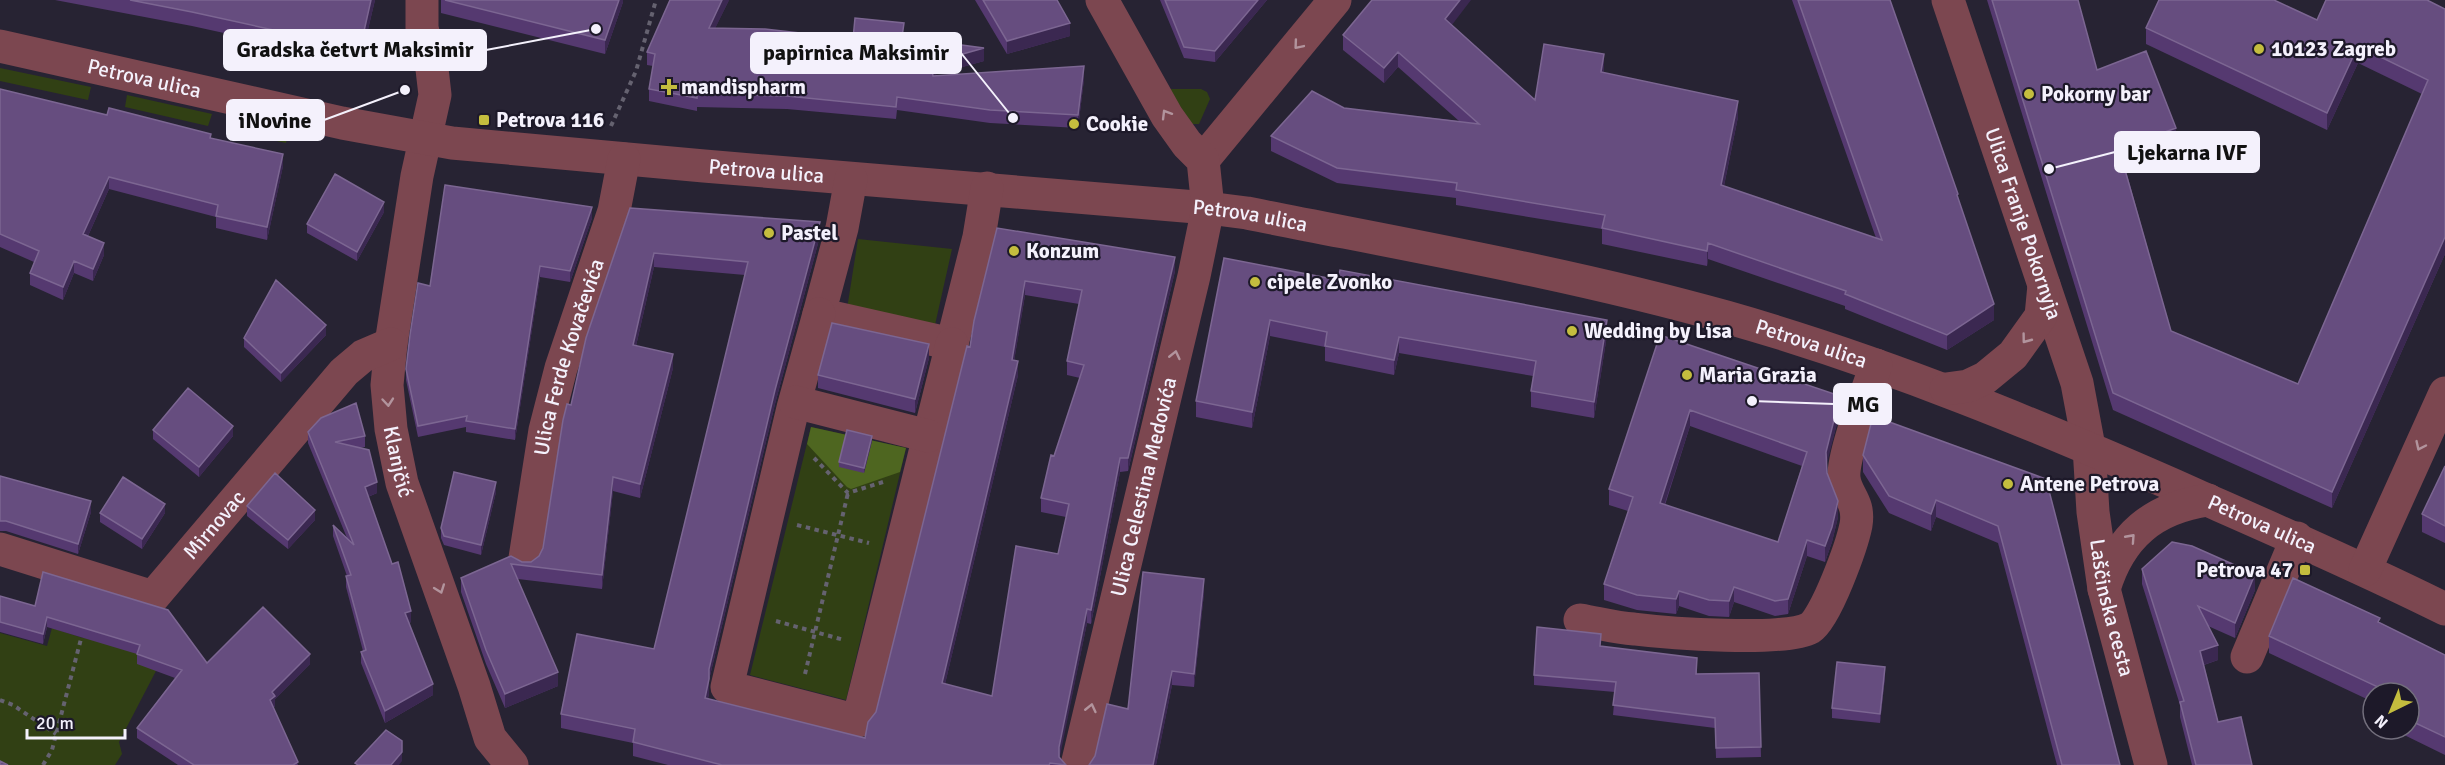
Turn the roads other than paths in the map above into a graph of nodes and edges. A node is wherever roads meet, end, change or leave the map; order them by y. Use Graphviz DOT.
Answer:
graph roads {
  1 [pos="422,0"];
  2 [pos="1102,0"];
  3 [pos="1335,0"];
  4 [pos="1948,0"];
  5 [pos="0,46"];
  6 [pos="425,138"];
  7 [pos="624,159"];
  8 [pos="1203,159"];
  9 [pos="851,179"];
  10 [pos="987,188"];
  11 [pos="1208,208"];
  12 [pos="2044,285"];
  13 [pos="819,314"];
  14 [pos="391,344"];
  15 [pos="952,344"];
  16 [pos="1876,365"];
  17 [pos="1946,389"];
  18 [pos="2445,393"];
  19 [pos="795,402"];
  20 [pos="928,436"];
  21 [pos="2089,447"];
  22 [pos="2208,500"];
  23 [pos="2297,538"];
  24 [pos="0,549"];
  25 [pos="525,558"];
  26 [pos="2365,570"];
  27 [pos="2104,589"];
  28 [pos="2445,609"];
  29 [pos="1580,620"];
  30 [pos="2247,657"];
  31 [pos="512,765"];
  32 [pos="1077,765"];
  33 [pos="2151,765"];
  1 -- 6 [label="street, Klanjčić"];
  8 -- 2 [label="street, one-way"];
  3 -- 8 [label="street, one-way"];
  4 -- 12 [label="street, Ulica Franje Pokornyja"];
  5 -- 6 [label="street, Petrova ulica"];
  6 -- 7 [label="street, Petrova ulica"];
  6 -- 14 [label="street, Klanjčić"];
  7 -- 9 [label="street, Petrova ulica"];
  7 -- 25 [label="street, Ulica Ferde Kovačevića"];
  8 -- 11 [label="street, Ulica Celestina Medovića"];
  9 -- 10 [label="street, Petrova ulica"];
  9 -- 13 [label="street"];
  10 -- 11 [label="street, Petrova ulica"];
  10 -- 15 [label="street"];
  11 -- 16 [label="street, Petrova ulica"];
  32 -- 11 [label="street, Ulica Celestina Medovića, one-way"];
  12 -- 17 [label="street, one-way"];
  12 -- 21 [label="street, Ulica Franje Pokornyja"];
  13 -- 15 [label="street"];
  13 -- 19 [label="street"];
  14 -- 24 [label="street, Mirnovac"];
  14 -- 31 [label="street, Klanjčić, one-way"];
  15 -- 20 [label="street"];
  16 -- 17 [label="street, Petrova ulica"];
  16 -- 29 [label="street"];
  17 -- 21 [label="street, Petrova ulica"];
  18 -- 26 [label="street, one-way"];
  19 -- 20 [label="street"];
  19 -- 20 [label="street"];
  21 -- 22 [label="street, Petrova ulica"];
  21 -- 27 [label="street, Laščinska cesta"];
  22 -- 23 [label="street, Petrova ulica"];
  27 -- 22 [label="street, one-way"];
  23 -- 26 [label="street, Petrova ulica"];
  23 -- 30 [label="street"];
  26 -- 28 [label="street, Petrova ulica"];
  27 -- 33 [label="street, Laščinska cesta"];
}
